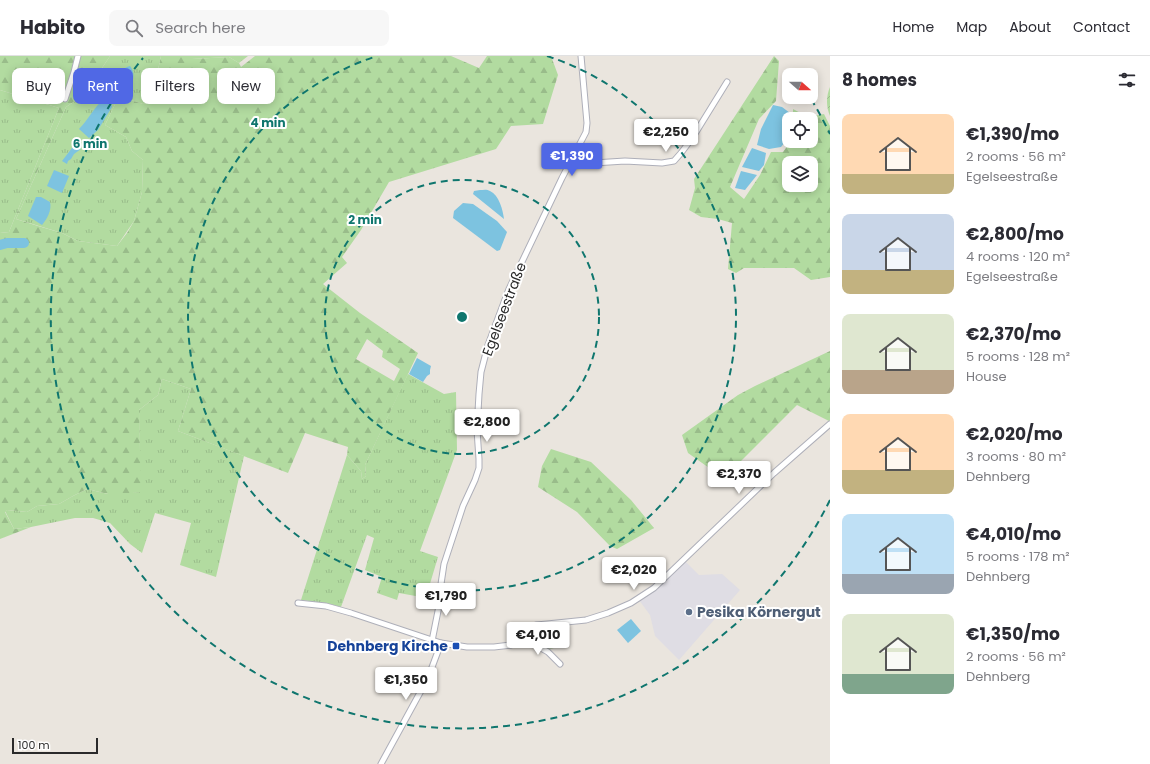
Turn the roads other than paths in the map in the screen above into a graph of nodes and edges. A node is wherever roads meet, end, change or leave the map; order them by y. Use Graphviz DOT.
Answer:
graph roads {
  1 [pos="78,56"];
  2 [pos="581,56"];
  3 [pos="727,82"];
  4 [pos="65,99"];
  5 [pos="571,161"];
  6 [pos="830,424"];
  7 [pos="298,603"];
  8 [pos="522,639"];
  9 [pos="432,640"];
  10 [pos="441,643"];
  11 [pos="560,664"];
  12 [pos="381,764"];
  1 -- 4 [label="street"];
  2 -- 5 [label="street, Egelseestraße"];
  3 -- 5 [label="street"];
  5 -- 9 [label="street, Egelseestraße"];
  6 -- 8 [label="street"];
  7 -- 9 [label="street"];
  8 -- 10 [label="street"];
  8 -- 11 [label="street"];
  9 -- 10 [label="street"];
  10 -- 12 [label="street"];
}
